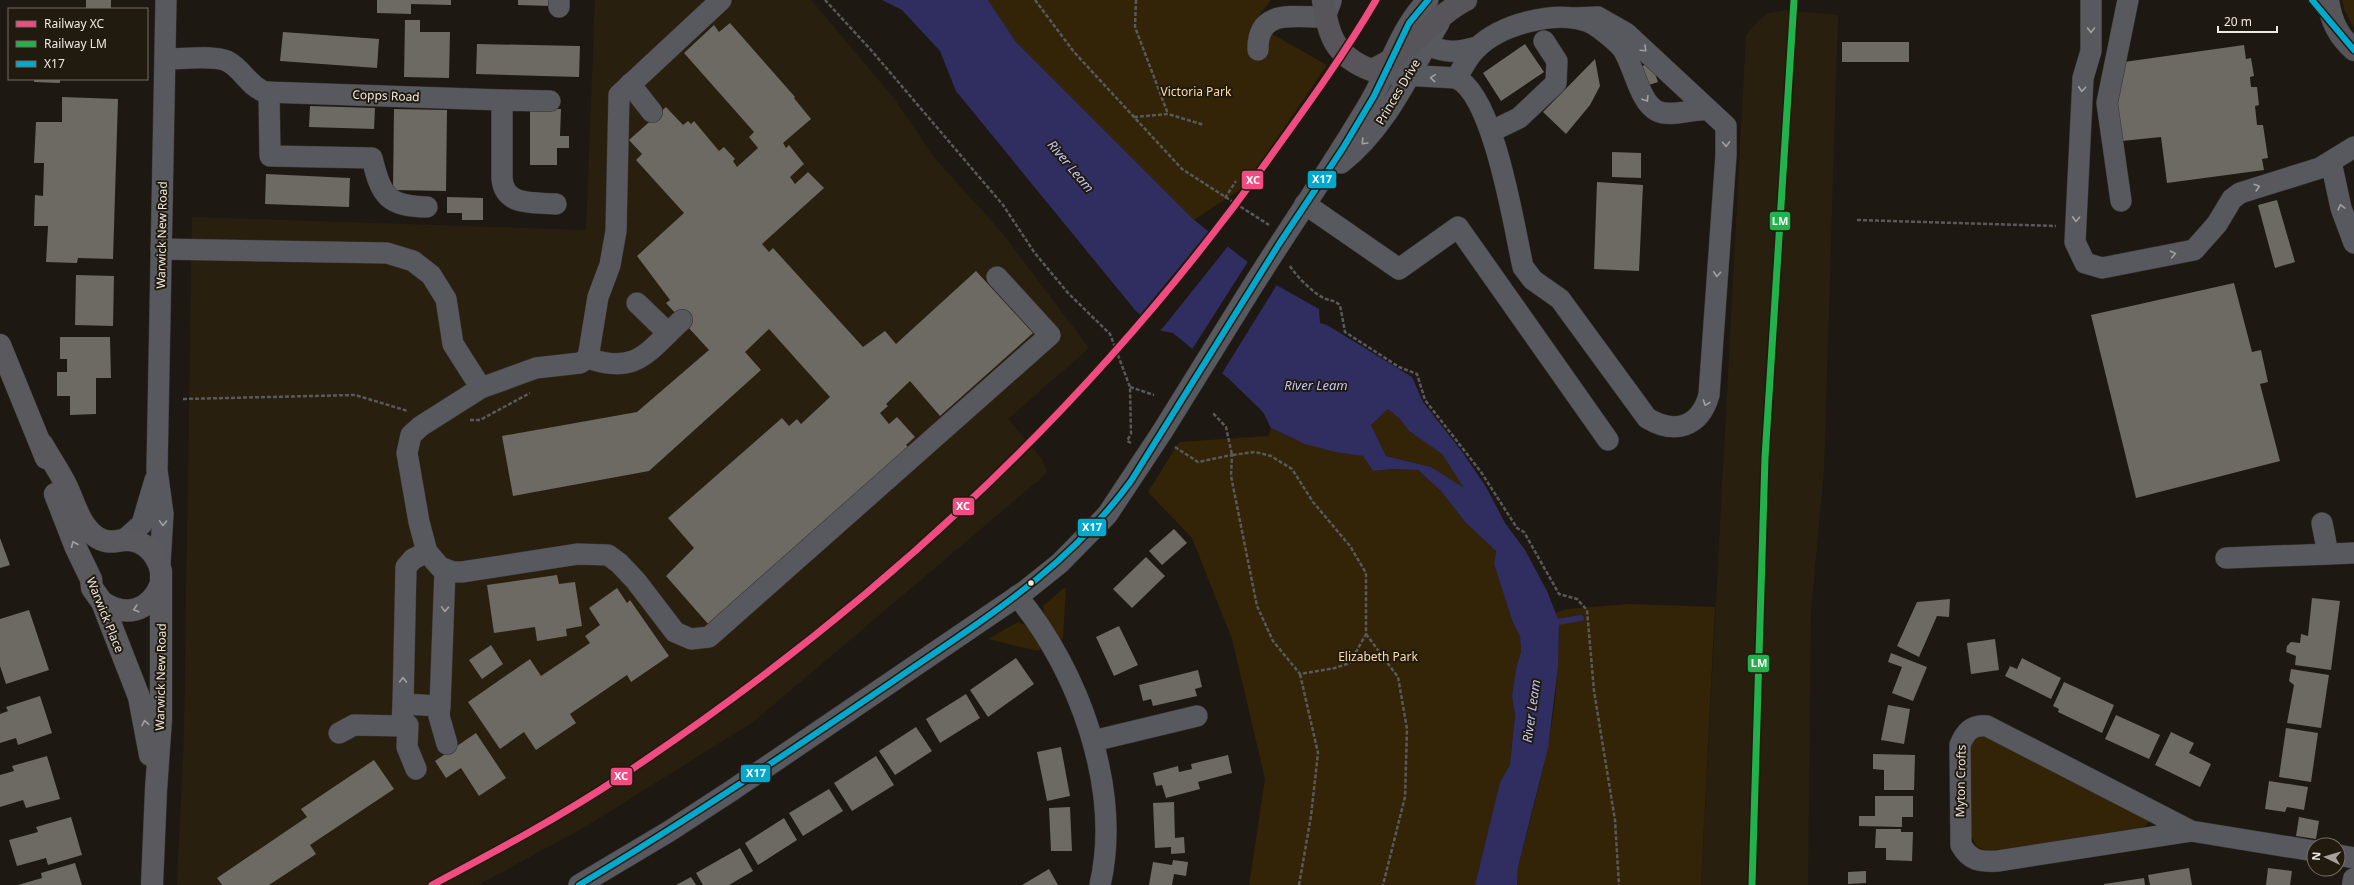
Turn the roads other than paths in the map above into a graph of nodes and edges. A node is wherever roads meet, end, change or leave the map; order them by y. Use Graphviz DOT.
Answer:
graph roads {
  1 [pos="166,0"];
  2 [pos="721,0"];
  3 [pos="1428,0"];
  4 [pos="1466,0"];
  5 [pos="2091,0"];
  6 [pos="2128,0"];
  7 [pos="2312,0"];
  8 [pos="1326,6"];
  9 [pos="1288,8"];
  10 [pos="2329,9"];
  11 [pos="1442,17"];
  12 [pos="1573,18"];
  13 [pos="1603,33"];
  14 [pos="1544,41"];
  15 [pos="1426,45"];
  16 [pos="1477,47"];
  17 [pos="1258,50"];
  18 [pos="2353,52"];
  19 [pos="165,59"];
  20 [pos="1382,68"];
  21 [pos="1618,69"];
  22 [pos="1409,75"];
  23 [pos="1456,78"];
  24 [pos="630,84"];
  25 [pos="269,92"];
  26 [pos="502,100"];
  27 [pos="550,101"];
  28 [pos="1708,110"];
  29 [pos="652,112"];
  30 [pos="1492,131"];
  31 [pos="2354,146"];
  32 [pos="2331,162"];
  33 [pos="1326,174"];
  34 [pos="2121,201"];
  35 [pos="556,204"];
  36 [pos="1305,204"];
  37 [pos="427,207"];
  38 [pos="2354,243"];
  39 [pos="161,249"];
  40 [pos="997,277"];
  41 [pos="637,304"];
  42 [pos="0,345"];
  43 [pos="588,358"];
  44 [pos="481,388"];
  45 [pos="1608,440"];
  46 [pos="42,444"];
  47 [pos="157,470"];
  48 [pos="2322,524"];
  49 [pos="119,542"];
  50 [pos="427,552"];
  51 [pos="2354,553"];
  52 [pos="2328,554"];
  53 [pos="2226,558"];
  54 [pos="445,570"];
  55 [pos="160,574"];
  56 [pos="91,579"];
  57 [pos="1017,596"];
  58 [pos="102,602"];
  59 [pos="403,704"];
  60 [pos="440,706"];
  61 [pos="1197,716"];
  62 [pos="402,726"];
  63 [pos="339,733"];
  64 [pos="1093,741"];
  65 [pos="448,744"];
  66 [pos="416,769"];
  67 [pos="156,790"];
  68 [pos="2191,831"];
  69 [pos="2306,850"];
  70 [pos="2354,879"];
  71 [pos="152,885"];
  72 [pos="579,885"];
  73 [pos="1100,885"];
  74 [pos="2353,885"];
  1 -- 19 [label="street, Warwick New Road"];
  2 -- 24 [label="street"];
  3 -- 20 [label="street, Princes Drive"];
  4 -- 11 [label="highway, Princes Drive"];
  5 -- 32 [label="street, one-way"];
  6 -- 34 [label="street"];
  7 -- 10 [label="highway"];
  8 -- 9 [label="street"];
  8 -- 20 [label="highway"];
  9 -- 17 [label="street"];
  10 -- 18 [label="highway"];
  11 -- 15 [label="street, Princes Drive"];
  11 -- 20 [label="highway, Princes Drive"];
  12 -- 13 [label="street"];
  12 -- 16 [label="street"];
  12 -- 28 [label="street, one-way"];
  13 -- 21 [label="street"];
  13 -- 28 [label="street, one-way"];
  14 -- 30 [label="street"];
  15 -- 16 [label="street"];
  15 -- 20 [label="street"];
  15 -- 22 [label="street, Princes Drive"];
  16 -- 23 [label="street"];
  19 -- 25 [label="street, Copps Road"];
  19 -- 39 [label="street, Warwick New Road"];
  20 -- 22 [label="street"];
  20 -- 33 [label="street, Princes Drive"];
  23 -- 22 [label="street, one-way"];
  22 -- 33 [label="street, Princes Drive, one-way"];
  23 -- 30 [label="street"];
  24 -- 29 [label="street"];
  24 -- 43 [label="street"];
  25 -- 26 [label="street, Copps Road"];
  25 -- 37 [label="street"];
  26 -- 27 [label="street, Copps Road"];
  26 -- 35 [label="street"];
  28 -- 30 [label="street, one-way"];
  31 -- 32 [label="street"];
  38 -- 32 [label="street, one-way"];
  33 -- 36 [label="street, Princes Drive"];
  36 -- 45 [label="street"];
  36 -- 57 [label="street, Princes Drive, bridge"];
  39 -- 44 [label="street"];
  39 -- 47 [label="street, Warwick New Road"];
  40 -- 54 [label="street"];
  41 -- 43 [label="street"];
  42 -- 46 [label="main road, Warwick Place"];
  43 -- 44 [label="street"];
  44 -- 50 [label="street"];
  46 -- 49 [label="main road, Warwick Place"];
  56 -- 46 [label="main road, Warwick Place, one-way"];
  47 -- 49 [label="street, Warwick New Road"];
  47 -- 55 [label="street, Warwick New Road, one-way"];
  48 -- 52 [label="street"];
  49 -- 55 [label="main road, Warwick Place"];
  49 -- 56 [label="main road, Warwick New Road"];
  50 -- 54 [label="street"];
  59 -- 50 [label="street, one-way"];
  51 -- 52 [label="street"];
  52 -- 53 [label="street"];
  54 -- 60 [label="street, one-way"];
  55 -- 58 [label="main road, one-way"];
  55 -- 67 [label="main road, Warwick New Road"];
  56 -- 58 [label="main road, Warwick Place"];
  57 -- 64 [label="street"];
  57 -- 72 [label="street, Princes Drive"];
  67 -- 58 [label="main road, Warwick Place, one-way"];
  59 -- 60 [label="street"];
  59 -- 62 [label="street"];
  60 -- 65 [label="street"];
  61 -- 64 [label="street"];
  62 -- 63 [label="street"];
  62 -- 66 [label="street"];
  64 -- 73 [label="street"];
  67 -- 71 [label="main road, Warwick New Road"];
  68 -- 68 [label="street, Myton Crofts"];
  68 -- 69 [label="street, Myton Crofts"];
  70 -- 74 [label="main road"];
}
